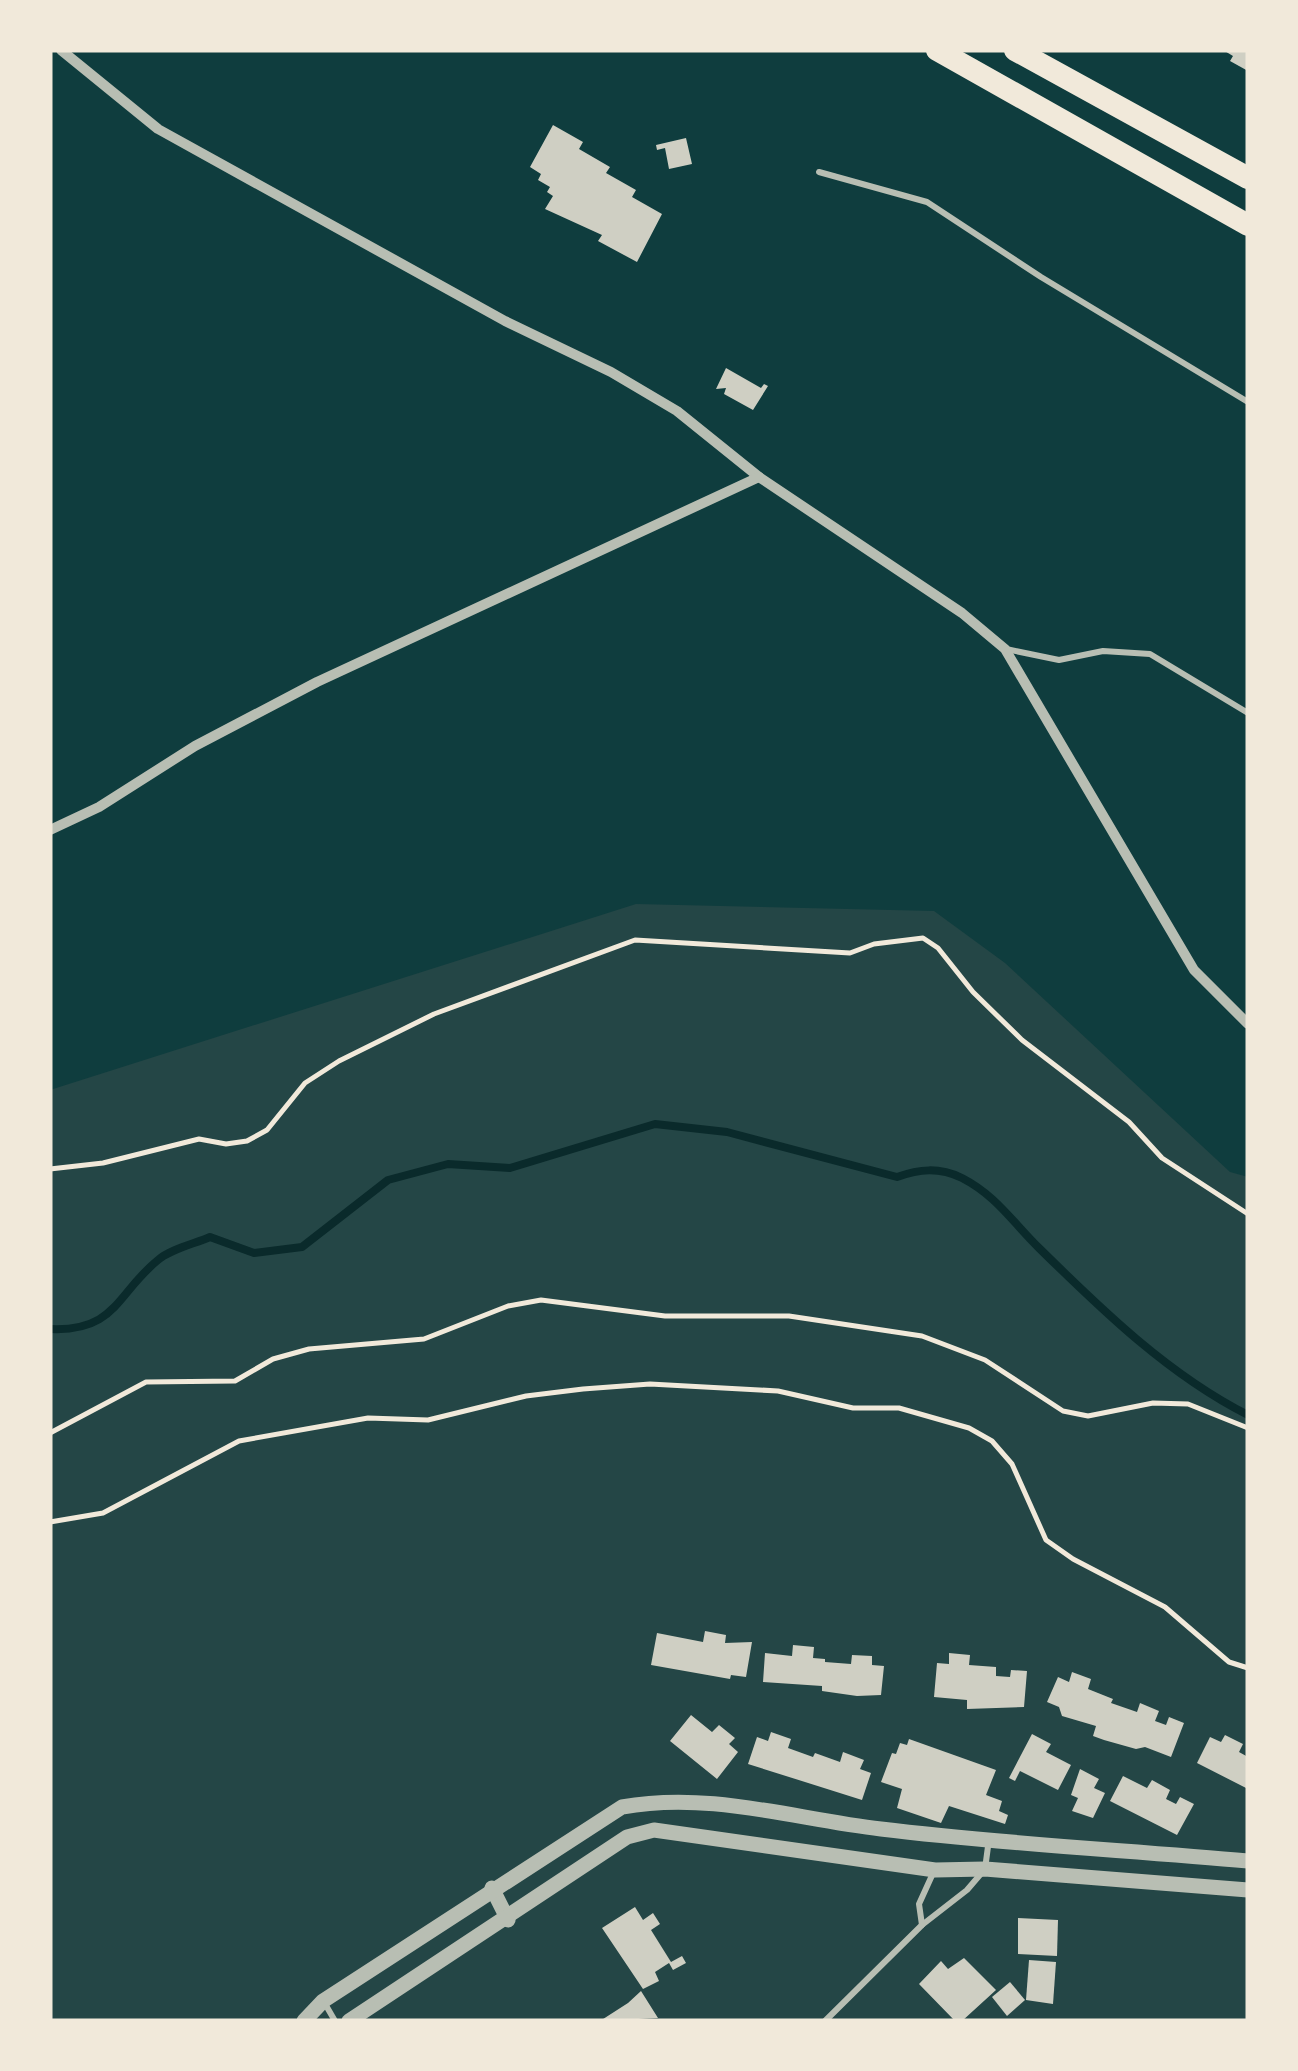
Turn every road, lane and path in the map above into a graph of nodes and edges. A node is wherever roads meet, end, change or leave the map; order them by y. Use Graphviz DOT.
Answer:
graph roads {
  1 [pos="60,50"];
  2 [pos="937,50"];
  3 [pos="1016,50"];
  4 [pos="819,172"];
  5 [pos="1248,178"];
  6 [pos="1248,225"];
  7 [pos="1248,402"];
  8 [pos="759,477"];
  9 [pos="1004,649"];
  10 [pos="1248,712"];
  11 [pos="50,830"];
  12 [pos="1248,1024"];
  13 [pos="50,1169"];
  14 [pos="1248,1214"];
  15 [pos="1248,1428"];
  16 [pos="50,1433"];
  17 [pos="50,1522"];
  18 [pos="1248,1668"];
  19 [pos="881,1829"];
  20 [pos="990,1838"];
  21 [pos="1248,1860"];
  22 [pos="878,1862"];
  23 [pos="985,1869"];
  24 [pos="935,1870"];
  25 [pos="492,1888"];
  26 [pos="1248,1890"];
  27 [pos="508,1920"];
  28 [pos="922,1925"];
  29 [pos="323,2001"];
  30 [pos="304,2021"];
  31 [pos="336,2021"];
  32 [pos="349,2021"];
  33 [pos="825,2021"];
  1 -- 8 [label="street"];
  2 -- 6 [label="highway"];
  3 -- 5 [label="highway"];
  4 -- 7 [label="lane"];
  8 -- 9 [label="street"];
  8 -- 11 [label="street"];
  9 -- 10 [label="lane"];
  9 -- 12 [label="street"];
  13 -- 14 [label="path"];
  15 -- 16 [label="path"];
  17 -- 18 [label="path"];
  19 -- 20 [label="street"];
  19 -- 22 [label="street"];
  19 -- 25 [label="street"];
  20 -- 21 [label="street"];
  20 -- 23 [label="lane"];
  22 -- 24 [label="street"];
  22 -- 27 [label="street"];
  23 -- 24 [label="street"];
  23 -- 26 [label="street"];
  23 -- 28 [label="lane"];
  24 -- 28 [label="lane"];
  25 -- 27 [label="street"];
  25 -- 29 [label="street"];
  27 -- 32 [label="street"];
  28 -- 33 [label="lane"];
  29 -- 30 [label="street"];
  29 -- 31 [label="lane"];
}
